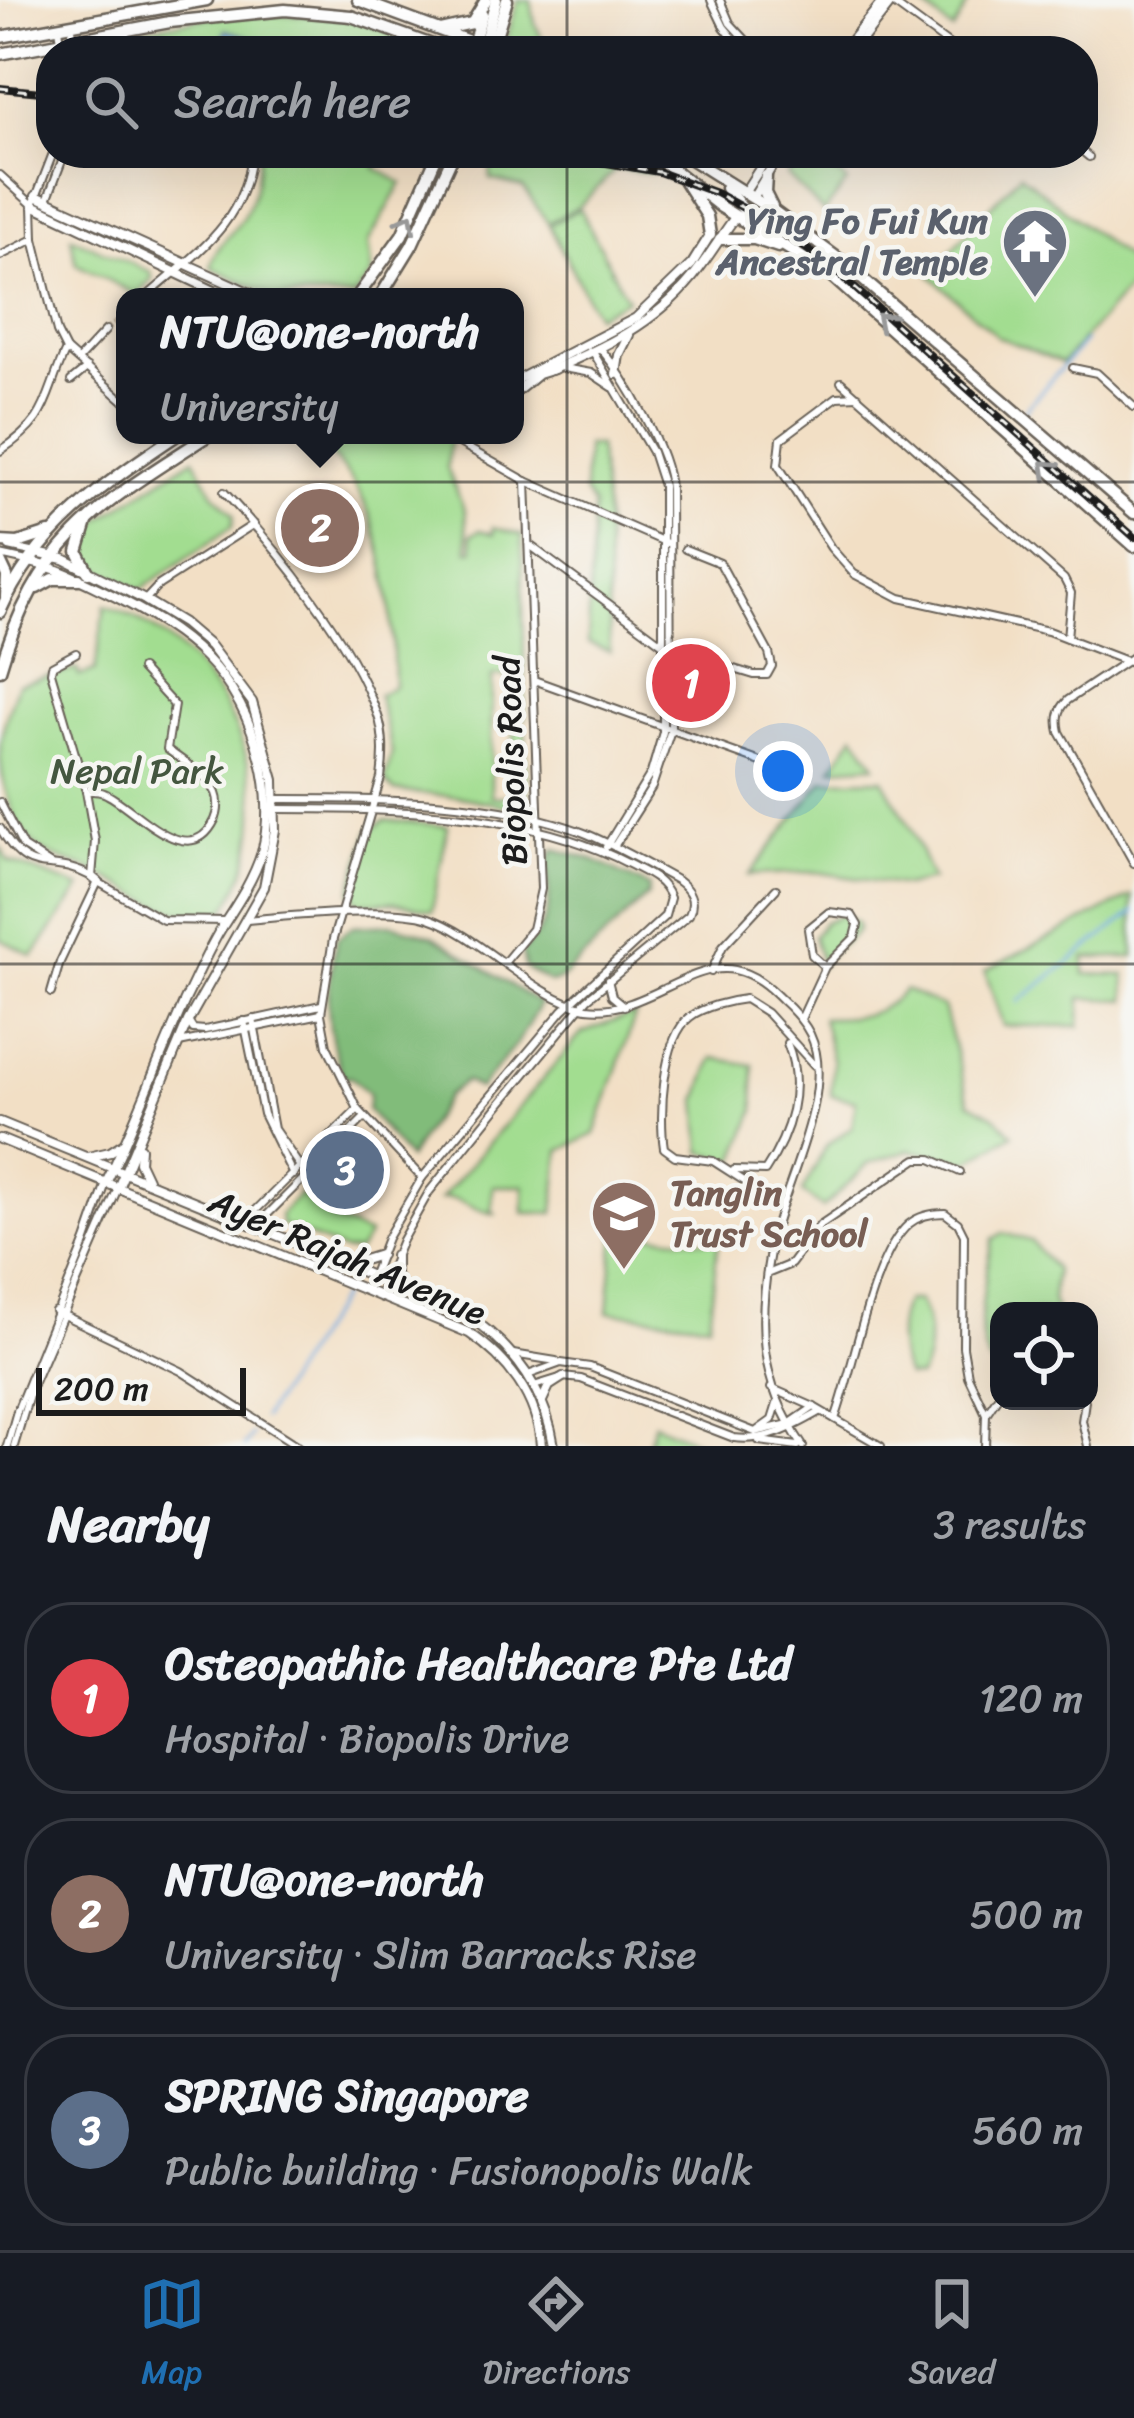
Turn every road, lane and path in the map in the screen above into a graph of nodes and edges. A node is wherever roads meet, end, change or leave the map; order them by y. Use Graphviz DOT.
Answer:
graph roads {
  1 [pos="207,0"];
  2 [pos="358,0"];
  3 [pos="486,0"];
  4 [pos="496,0"];
  5 [pos="507,0"];
  6 [pos="711,0"];
  7 [pos="720,0"];
  8 [pos="889,1"];
  9 [pos="280,5"];
  10 [pos="65,26"];
  11 [pos="436,30"];
  12 [pos="66,36"];
  13 [pos="110,36"];
  14 [pos="402,36"];
  15 [pos="450,36"];
  16 [pos="482,36"];
  17 [pos="485,36"];
  18 [pos="496,36"];
  19 [pos="732,36"];
  20 [pos="742,36"];
  21 [pos="860,36"];
  22 [pos="937,36"];
  23 [pos="0,37"];
  24 [pos="36,50"];
  25 [pos="0,54"];
  26 [pos="49,168"];
  27 [pos="58,168"];
  28 [pos="248,168"];
  29 [pos="431,168"];
  30 [pos="447,168"];
  31 [pos="671,168"];
  32 [pos="704,168"];
  33 [pos="762,168"];
  34 [pos="771,168"];
  35 [pos="0,175"];
  36 [pos="766,176"];
  37 [pos="682,177"];
  38 [pos="746,198"];
  39 [pos="40,203"];
  40 [pos="722,207"];
  41 [pos="775,212"];
  42 [pos="736,216"];
  43 [pos="761,232"];
  44 [pos="715,237"];
  45 [pos="34,239"];
  46 [pos="793,251"];
  47 [pos="0,256"];
  48 [pos="184,265"];
  49 [pos="173,272"];
  50 [pos="156,288"];
  51 [pos="208,288"];
  52 [pos="238,288"];
  53 [pos="364,288"];
  54 [pos="386,288"];
  55 [pos="674,291"];
  56 [pos="106,330"];
  57 [pos="629,333"];
  58 [pos="599,342"];
  59 [pos="66,350"];
  60 [pos="78,360"];
  61 [pos="87,368"];
  62 [pos="563,368"];
  63 [pos="1072,368"];
  64 [pos="551,370"];
  65 [pos="616,374"];
  66 [pos="524,375"];
  67 [pos="71,382"];
  68 [pos="842,382"];
  69 [pos="524,386"];
  70 [pos="615,388"];
  71 [pos="116,394"];
  72 [pos="858,396"];
  73 [pos="1134,407"];
  74 [pos="155,444"];
  75 [pos="195,444"];
  76 [pos="462,444"];
  77 [pos="0,451"];
  78 [pos="526,481"];
  79 [pos="224,493"];
  80 [pos="1134,513"];
  81 [pos="88,519"];
  82 [pos="254,524"];
  83 [pos="52,531"];
  84 [pos="0,543"];
  85 [pos="666,543"];
  86 [pos="531,546"];
  87 [pos="1134,546"];
  88 [pos="686,549"];
  89 [pos="0,558"];
  90 [pos="33,558"];
  91 [pos="547,560"];
  92 [pos="49,561"];
  93 [pos="531,574"];
  94 [pos="84,576"];
  95 [pos="32,591"];
  96 [pos="145,600"];
  97 [pos="3,606"];
  98 [pos="1067,638"];
  99 [pos="662,644"];
  100 [pos="671,650"];
  101 [pos="76,653"];
  102 [pos="1128,661"];
  103 [pos="141,668"];
  104 [pos="0,670"];
  105 [pos="1134,675"];
  106 [pos="534,680"];
  107 [pos="667,728"];
  108 [pos="791,773"];
  109 [pos="86,791"];
  110 [pos="374,800"];
  111 [pos="0,802"];
  112 [pos="271,804"];
  113 [pos="371,809"];
  114 [pos="540,821"];
  115 [pos="0,828"];
  116 [pos="541,833"];
  117 [pos="609,849"];
  118 [pos="1134,863"];
  119 [pos="93,864"];
  120 [pos="51,865"];
  121 [pos="82,871"];
  122 [pos="658,875"];
  123 [pos="95,879"];
  124 [pos="776,889"];
  125 [pos="340,916"];
  126 [pos="244,920"];
  127 [pos="226,921"];
  128 [pos="504,963"];
  129 [pos="825,967"];
  130 [pos="711,972"];
  131 [pos="608,980"];
  132 [pos="51,993"];
  133 [pos="571,1003"];
  134 [pos="581,1006"];
  135 [pos="624,1006"];
  136 [pos="321,1010"];
  137 [pos="801,1019"];
  138 [pos="188,1021"];
  139 [pos="249,1024"];
  140 [pos="783,1034"];
  141 [pos="179,1043"];
  142 [pos="817,1067"];
  143 [pos="358,1109"];
  144 [pos="364,1118"];
  145 [pos="0,1122"];
  146 [pos="0,1138"];
  147 [pos="140,1141"];
  148 [pos="125,1142"];
  149 [pos="86,1157"];
  150 [pos="301,1168"];
  151 [pos="112,1169"];
  152 [pos="732,1170"];
  153 [pos="960,1172"];
  154 [pos="127,1174"];
  155 [pos="293,1175"];
  156 [pos="94,1178"];
  157 [pos="422,1178"];
  158 [pos="106,1183"];
  159 [pos="154,1185"];
  160 [pos="118,1188"];
  161 [pos="100,1197"];
  162 [pos="781,1204"];
  163 [pos="234,1218"];
  164 [pos="264,1230"];
  165 [pos="380,1256"];
  166 [pos="395,1256"];
  167 [pos="341,1264"];
  168 [pos="768,1274"];
  169 [pos="372,1278"];
  170 [pos="384,1283"];
  171 [pos="367,1291"];
  172 [pos="409,1293"];
  173 [pos="380,1294"];
  174 [pos="59,1312"];
  175 [pos="513,1354"];
  176 [pos="571,1363"];
  177 [pos="522,1377"];
  178 [pos="563,1377"];
  179 [pos="529,1388"];
  180 [pos="771,1388"];
  181 [pos="975,1394"];
  182 [pos="990,1395"];
  183 [pos="542,1400"];
  184 [pos="777,1403"];
  185 [pos="990,1408"];
  186 [pos="817,1409"];
  187 [pos="1084,1410"];
  188 [pos="986,1414"];
  189 [pos="835,1419"];
  190 [pos="790,1426"];
  191 [pos="752,1436"];
  192 [pos="10,1446"];
  193 [pos="298,1446"];
  194 [pos="541,1446"];
  195 [pos="554,1446"];
  196 [pos="801,1446"];
  197 [pos="880,1446"];
  198 [pos="985,1446"];
  199 [pos="1088,1446"];
  1 -- 10 [label="main road"];
  2 -- 11 [label="main road"];
  3 -- 11 [label="main road"];
  3 -- 16 [label="main road"];
  4 -- 17 [label="main road"];
  5 -- 18 [label="main road"];
  6 -- 19 [label="street"];
  7 -- 20 [label="street"];
  8 -- 21 [label="street"];
  8 -- 22 [label="street"];
  9 -- 13 [label="main road"];
  9 -- 14 [label="main road"];
  10 -- 12 [label="street"];
  10 -- 23 [label="main road"];
  11 -- 15 [label="main road"];
  24 -- 25 [label="main road"];
  26 -- 39 [label="street"];
  27 -- 39 [label="street"];
  28 -- 48 [label="street"];
  53 -- 29 [label="main road, one-way"];
  30 -- 54 [label="main road"];
  31 -- 37 [label="main road"];
  32 -- 38 [label="main road"];
  33 -- 38 [label="street"];
  34 -- 36 [label="street"];
  35 -- 39 [label="street"];
  36 -- 38 [label="street"];
  36 -- 41 [label="main road"];
  37 -- 40 [label="main road"];
  37 -- 44 [label="main road"];
  38 -- 40 [label="main road"];
  38 -- 41 [label="main road"];
  38 -- 42 [label="main road"];
  38 -- 43 [label="main road"];
  39 -- 45 [label="street"];
  39 -- 48 [label="street"];
  39 -- 49 [label="street"];
  40 -- 42 [label="main road"];
  41 -- 80 [label="main road"];
  42 -- 43 [label="main road"];
  42 -- 44 [label="street"];
  43 -- 46 [label="main road"];
  44 -- 46 [label="main road"];
  44 -- 55 [label="street"];
  45 -- 47 [label="street"];
  45 -- 59 [label="street"];
  87 -- 46 [label="main road, one-way"];
  48 -- 49 [label="street"];
  48 -- 52 [label="street"];
  49 -- 50 [label="street"];
  49 -- 51 [label="street"];
  55 -- 57 [label="street"];
  55 -- 58 [label="street"];
  56 -- 60 [label="street"];
  57 -- 58 [label="street"];
  57 -- 65 [label="street"];
  58 -- 64 [label="street"];
  58 -- 65 [label="street"];
  58 -- 66 [label="street"];
  58 -- 70 [label="street"];
  59 -- 60 [label="street"];
  59 -- 77 [label="street"];
  60 -- 61 [label="street"];
  61 -- 67 [label="street"];
  61 -- 71 [label="street"];
  62 -- 64 [label="street"];
  62 -- 70 [label="street"];
  63 -- 73 [label="street"];
  64 -- 69 [label="street"];
  65 -- 85 [label="street"];
  68 -- 72 [label="street"];
  70 -- 85 [label="street"];
  72 -- 98 [label="street"];
  72 -- 98 [label="street"];
  74 -- 83 [label="main road"];
  75 -- 81 [label="main road"];
  76 -- 78 [label="street"];
  78 -- 85 [label="street"];
  78 -- 86 [label="street, Biopolis Road"];
  79 -- 82 [label="street"];
  81 -- 92 [label="main road"];
  81 -- 94 [label="main road"];
  82 -- 96 [label="street"];
  82 -- 110 [label="street"];
  83 -- 84 [label="main road"];
  83 -- 90 [label="main road"];
  84 -- 90 [label="street"];
  85 -- 99 [label="street"];
  85 -- 100 [label="street"];
  86 -- 91 [label="street"];
  86 -- 93 [label="street, Biopolis Road"];
  88 -- 100 [label="street"];
  89 -- 90 [label="street"];
  89 -- 97 [label="main road"];
  90 -- 92 [label="street"];
  90 -- 97 [label="main road"];
  91 -- 93 [label="street"];
  91 -- 99 [label="street"];
  92 -- 94 [label="street"];
  92 -- 95 [label="main road"];
  93 -- 106 [label="street, Biopolis Road"];
  94 -- 95 [label="main road"];
  94 -- 96 [label="street"];
  94 -- 112 [label="street"];
  95 -- 104 [label="main road"];
  96 -- 112 [label="street"];
  98 -- 102 [label="street"];
  99 -- 100 [label="street"];
  99 -- 107 [label="street"];
  100 -- 107 [label="street"];
  101 -- 109 [label="street"];
  102 -- 105 [label="street"];
  102 -- 118 [label="street"];
  103 -- 109 [label="street"];
  106 -- 107 [label="street"];
  106 -- 114 [label="street, Biopolis Road"];
  107 -- 108 [label="street"];
  107 -- 117 [label="street"];
  109 -- 119 [label="street"];
  110 -- 112 [label="street"];
  110 -- 113 [label="street"];
  110 -- 114 [label="street"];
  111 -- 120 [label="street"];
  112 -- 113 [label="street"];
  112 -- 126 [label="street"];
  112 -- 127 [label="street"];
  113 -- 116 [label="street"];
  113 -- 125 [label="street"];
  114 -- 116 [label="street, Biopolis Road"];
  114 -- 117 [label="street"];
  115 -- 120 [label="street"];
  116 -- 117 [label="street"];
  116 -- 128 [label="street, Biopolis Road"];
  117 -- 122 [label="street"];
  119 -- 121 [label="street"];
  119 -- 123 [label="street"];
  120 -- 121 [label="street"];
  121 -- 123 [label="street"];
  122 -- 131 [label="street"];
  122 -- 133 [label="street"];
  123 -- 127 [label="street"];
  123 -- 132 [label="street"];
  124 -- 130 [label="street"];
  125 -- 126 [label="street"];
  125 -- 128 [label="street"];
  125 -- 136 [label="street"];
  126 -- 127 [label="street"];
  126 -- 138 [label="street"];
  127 -- 148 [label="street"];
  128 -- 133 [label="street"];
  129 -- 129 [label="street"];
  129 -- 137 [label="street"];
  130 -- 135 [label="street"];
  130 -- 137 [label="street"];
  131 -- 134 [label="street"];
  131 -- 135 [label="street"];
  133 -- 134 [label="street"];
  133 -- 157 [label="street"];
  134 -- 135 [label="street"];
  134 -- 166 [label="street"];
  136 -- 139 [label="street"];
  136 -- 143 [label="street"];
  137 -- 142 [label="street"];
  138 -- 139 [label="street"];
  138 -- 141 [label="street"];
  139 -- 141 [label="street"];
  139 -- 150 [label="street"];
  139 -- 155 [label="street"];
  140 -- 142 [label="street"];
  140 -- 152 [label="street"];
  140 -- 152 [label="street"];
  141 -- 147 [label="street"];
  142 -- 162 [label="street"];
  143 -- 144 [label="street"];
  143 -- 150 [label="street"];
  144 -- 157 [label="street"];
  144 -- 164 [label="street"];
  145 -- 149 [label="street, Ayer Rajah Avenue"];
  146 -- 156 [label="street, Ayer Rajah Avenue"];
  147 -- 154 [label="street"];
  147 -- 159 [label="street"];
  148 -- 149 [label="street"];
  148 -- 151 [label="street"];
  149 -- 151 [label="street, Ayer Rajah Avenue"];
  150 -- 155 [label="street"];
  151 -- 154 [label="street, Ayer Rajah Avenue"];
  151 -- 158 [label="street"];
  152 -- 162 [label="street"];
  153 -- 168 [label="street"];
  154 -- 159 [label="street, Ayer Rajah Avenue"];
  154 -- 160 [label="street"];
  155 -- 163 [label="street"];
  156 -- 158 [label="street, Ayer Rajah Avenue"];
  156 -- 161 [label="street"];
  157 -- 165 [label="street"];
  158 -- 160 [label="street, Ayer Rajah Avenue"];
  158 -- 161 [label="street"];
  159 -- 163 [label="street, Ayer Rajah Avenue"];
  160 -- 171 [label="street, Ayer Rajah Avenue"];
  160 -- 174 [label="street"];
  161 -- 174 [label="street"];
  162 -- 168 [label="street"];
  163 -- 164 [label="street, Ayer Rajah Avenue"];
  164 -- 167 [label="street, Ayer Rajah Avenue"];
  165 -- 167 [label="street"];
  165 -- 169 [label="street"];
  166 -- 170 [label="street"];
  166 -- 172 [label="street"];
  167 -- 169 [label="street, Ayer Rajah Avenue"];
  168 -- 180 [label="street"];
  169 -- 170 [label="street, Ayer Rajah Avenue"];
  169 -- 171 [label="street"];
  170 -- 172 [label="street, Ayer Rajah Avenue"];
  170 -- 173 [label="street"];
  171 -- 173 [label="street, Ayer Rajah Avenue"];
  172 -- 175 [label="street, Ayer Rajah Avenue"];
  173 -- 177 [label="street, Ayer Rajah Avenue"];
  174 -- 192 [label="street"];
  174 -- 193 [label="street"];
  175 -- 176 [label="street"];
  175 -- 177 [label="street, Ayer Rajah Avenue"];
  176 -- 177 [label="street"];
  176 -- 191 [label="street"];
  177 -- 179 [label="street, Ayer Rajah Avenue"];
  178 -- 179 [label="street"];
  178 -- 183 [label="street"];
  178 -- 191 [label="street"];
  179 -- 183 [label="street"];
  179 -- 194 [label="street"];
  180 -- 184 [label="street"];
  180 -- 186 [label="street"];
  181 -- 182 [label="street"];
  181 -- 188 [label="street"];
  181 -- 189 [label="street"];
  183 -- 195 [label="street"];
  184 -- 190 [label="street"];
  184 -- 191 [label="street"];
  185 -- 188 [label="street"];
  186 -- 189 [label="street"];
  186 -- 190 [label="street"];
  187 -- 199 [label="street"];
  188 -- 198 [label="street"];
  189 -- 197 [label="street"];
  190 -- 191 [label="street"];
  190 -- 196 [label="street"];
  191 -- 196 [label="street"];
}
